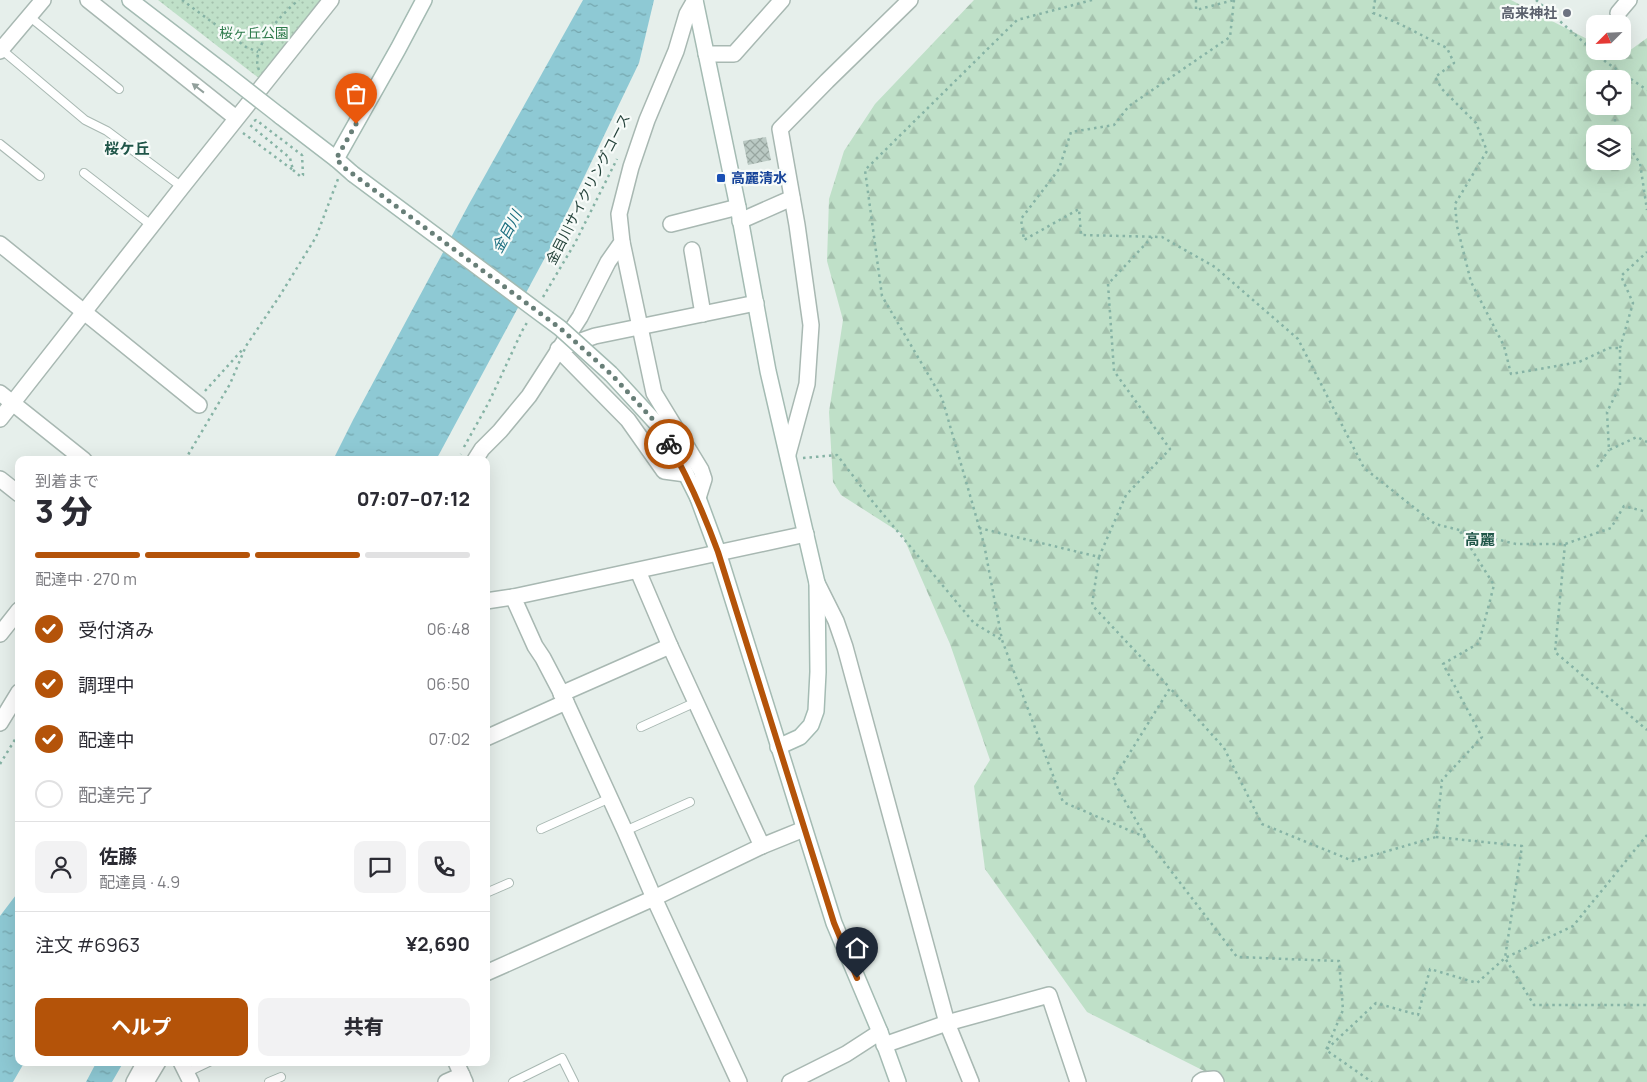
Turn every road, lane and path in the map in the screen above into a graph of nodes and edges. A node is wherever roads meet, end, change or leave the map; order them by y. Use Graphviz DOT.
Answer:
graph roads {
  1 [pos="43,0"];
  2 [pos="88,0"];
  3 [pos="130,0"];
  4 [pos="182,0"];
  5 [pos="299,0"];
  6 [pos="331,0"];
  7 [pos="424,0"];
  8 [pos="695,0"];
  9 [pos="782,0"];
  10 [pos="910,0"];
  11 [pos="1092,0"];
  12 [pos="1196,0"];
  13 [pos="1234,0"];
  14 [pos="1375,0"];
  15 [pos="1536,0"];
  16 [pos="1630,0"];
  17 [pos="1618,13"];
  18 [pos="30,17"];
  19 [pos="0,50"];
  20 [pos="258,52"];
  21 [pos="706,54"];
  22 [pos="1615,68"];
  23 [pos="267,81"];
  24 [pos="119,89"];
  25 [pos="1647,90"];
  26 [pos="237,124"];
  27 [pos="0,144"];
  28 [pos="1631,150"];
  29 [pos="307,152"];
  30 [pos="302,155"];
  31 [pos="619,156"];
  32 [pos="336,159"];
  33 [pos="293,170"];
  34 [pos="84,173"];
  35 [pos="40,176"];
  36 [pos="346,176"];
  37 [pos="182,187"];
  38 [pos="792,198"];
  39 [pos="1647,210"];
  40 [pos="739,214"];
  41 [pos="672,224"];
  42 [pos="152,225"];
  43 [pos="1152,236"];
  44 [pos="622,242"];
  45 [pos="0,244"];
  46 [pos="692,250"];
  47 [pos="1647,252"];
  48 [pos="542,298"];
  49 [pos="756,303"];
  50 [pos="84,312"];
  51 [pos="703,314"];
  52 [pos="530,318"];
  53 [pos="639,327"];
  54 [pos="246,346"];
  55 [pos="1620,348"];
  56 [pos="558,349"];
  57 [pos="0,393"];
  58 [pos="12,403"];
  59 [pos="197,403"];
  60 [pos="0,419"];
  61 [pos="1647,442"];
  62 [pos="1609,450"];
  63 [pos="79,456"];
  64 [pos="187,456"];
  65 [pos="460,456"];
  66 [pos="478,456"];
  67 [pos="788,456"];
  68 [pos="1598,467"];
  69 [pos="686,474"];
  70 [pos="0,479"];
  71 [pos="15,491"];
  72 [pos="698,498"];
  73 [pos="1647,512"];
  74 [pos="979,528"];
  75 [pos="1460,531"];
  76 [pos="806,534"];
  77 [pos="1565,544"];
  78 [pos="718,552"];
  79 [pos="1099,557"];
  80 [pos="638,571"];
  81 [pos="816,583"];
  82 [pos="513,597"];
  83 [pos="490,600"];
  84 [pos="15,615"];
  85 [pos="0,634"];
  86 [pos="1002,640"];
  87 [pos="670,646"];
  88 [pos="1170,688"];
  89 [pos="15,698"];
  90 [pos="564,698"];
  91 [pos="696,702"];
  92 [pos="1,718"];
  93 [pos="641,727"];
  94 [pos="1647,730"];
  95 [pos="490,736"];
  96 [pos="15,740"];
  97 [pos="778,747"];
  98 [pos="0,764"];
  99 [pos="610,798"];
  100 [pos="690,802"];
  101 [pos="541,829"];
  102 [pos="804,829"];
  103 [pos="625,831"];
  104 [pos="1647,835"];
  105 [pos="1145,837"];
  106 [pos="1436,837"];
  107 [pos="762,846"];
  108 [pos="509,883"];
  109 [pos="490,891"];
  110 [pos="654,898"];
  111 [pos="1505,958"];
  112 [pos="490,971"];
  113 [pos="1647,1005"];
  114 [pos="947,1023"];
  115 [pos="882,1038"];
  116 [pos="1326,1050"];
  117 [pos="142,1066"];
  118 [pos="156,1066"];
  119 [pos="200,1066"];
  120 [pos="186,1072"];
  121 [pos="461,1073"];
  122 [pos="281,1077"];
  123 [pos="134,1082"];
  124 [pos="146,1082"];
  125 [pos="269,1082"];
  126 [pos="446,1082"];
  127 [pos="513,1082"];
  128 [pos="574,1082"];
  129 [pos="739,1082"];
  130 [pos="790,1082"];
  131 [pos="898,1082"];
  132 [pos="971,1082"];
  133 [pos="1078,1082"];
  134 [pos="1200,1082"];
  135 [pos="1216,1082"];
  136 [pos="1372,1082"];
  1 -- 18 [label="street"];
  26 -- 2 [label="street, one-way"];
  3 -- 32 [label="street, bridge"];
  4 -- 20 [label="path"];
  5 -- 20 [label="path"];
  6 -- 23 [label="street"];
  7 -- 32 [label="street"];
  8 -- 21 [label="street"];
  8 -- 44 [label="street"];
  9 -- 21 [label="street"];
  10 -- 38 [label="street"];
  11 -- 74 [label="path"];
  12 -- 13 [label="path"];
  13 -- 43 [label="path"];
  14 -- 55 [label="path"];
  15 -- 22 [label="path"];
  16 -- 17 [label="street"];
  18 -- 19 [label="street"];
  18 -- 24 [label="lane"];
  19 -- 37 [label="lane"];
  20 -- 23 [label="path"];
  21 -- 40 [label="street"];
  22 -- 25 [label="path"];
  23 -- 26 [label="street"];
  26 -- 33 [label="path"];
  26 -- 37 [label="street"];
  27 -- 35 [label="lane"];
  28 -- 39 [label="path"];
  29 -- 30 [label="path"];
  30 -- 33 [label="path"];
  30 -- 33 [label="path"];
  31 -- 48 [label="path, 金目川サイクリングコース"];
  32 -- 36 [label="street"];
  34 -- 42 [label="lane"];
  36 -- 54 [label="path"];
  36 -- 69 [label="street, bridge"];
  37 -- 42 [label="street"];
  38 -- 40 [label="street"];
  38 -- 67 [label="street"];
  40 -- 41 [label="street"];
  40 -- 49 [label="street"];
  42 -- 50 [label="street"];
  43 -- 75 [label="path"];
  43 -- 79 [label="path"];
  44 -- 53 [label="street"];
  44 -- 56 [label="street"];
  45 -- 50 [label="street"];
  46 -- 51 [label="street"];
  47 -- 55 [label="path"];
  49 -- 51 [label="street"];
  49 -- 67 [label="street"];
  50 -- 58 [label="street"];
  50 -- 59 [label="street"];
  51 -- 53 [label="street"];
  52 -- 65 [label="path"];
  53 -- 56 [label="street"];
  53 -- 72 [label="street"];
  54 -- 59 [label="path"];
  54 -- 64 [label="path"];
  55 -- 62 [label="path"];
  56 -- 66 [label="street"];
  56 -- 69 [label="street"];
  57 -- 58 [label="street"];
  58 -- 60 [label="street"];
  58 -- 63 [label="street"];
  61 -- 62 [label="path"];
  62 -- 68 [label="path"];
  67 -- 76 [label="street"];
  67 -- 86 [label="path"];
  69 -- 72 [label="street"];
  70 -- 71 [label="street"];
  72 -- 78 [label="street"];
  73 -- 77 [label="path"];
  74 -- 79 [label="path"];
  74 -- 86 [label="path"];
  75 -- 77 [label="path"];
  75 -- 106 [label="path"];
  76 -- 78 [label="street"];
  76 -- 81 [label="street"];
  77 -- 94 [label="path"];
  78 -- 80 [label="street"];
  78 -- 97 [label="street"];
  79 -- 88 [label="path"];
  80 -- 82 [label="street"];
  80 -- 87 [label="street"];
  81 -- 97 [label="street"];
  81 -- 114 [label="street"];
  82 -- 83 [label="street"];
  82 -- 90 [label="street"];
  84 -- 85 [label="street"];
  86 -- 105 [label="path"];
  87 -- 90 [label="street"];
  87 -- 91 [label="street"];
  88 -- 105 [label="path"];
  88 -- 106 [label="path"];
  89 -- 92 [label="street"];
  90 -- 95 [label="street"];
  90 -- 99 [label="street"];
  91 -- 93 [label="lane"];
  91 -- 107 [label="street"];
  96 -- 98 [label="path"];
  97 -- 102 [label="street"];
  99 -- 101 [label="lane"];
  99 -- 103 [label="street"];
  100 -- 103 [label="lane"];
  102 -- 107 [label="street"];
  102 -- 115 [label="street"];
  103 -- 110 [label="street"];
  104 -- 111 [label="path"];
  105 -- 116 [label="path"];
  106 -- 111 [label="path"];
  107 -- 110 [label="street"];
  108 -- 109 [label="lane"];
  110 -- 112 [label="street"];
  110 -- 129 [label="street"];
  111 -- 113 [label="path"];
  111 -- 116 [label="path"];
  114 -- 115 [label="street"];
  114 -- 132 [label="street"];
  114 -- 133 [label="street"];
  115 -- 130 [label="street"];
  115 -- 131 [label="street"];
  116 -- 136 [label="path"];
  117 -- 123 [label="street"];
  118 -- 124 [label="street"];
  119 -- 120 [label="lane"];
  121 -- 126 [label="street"];
  122 -- 125 [label="lane"];
  127 -- 128 [label="lane"];
  134 -- 135 [label="street"];
}
